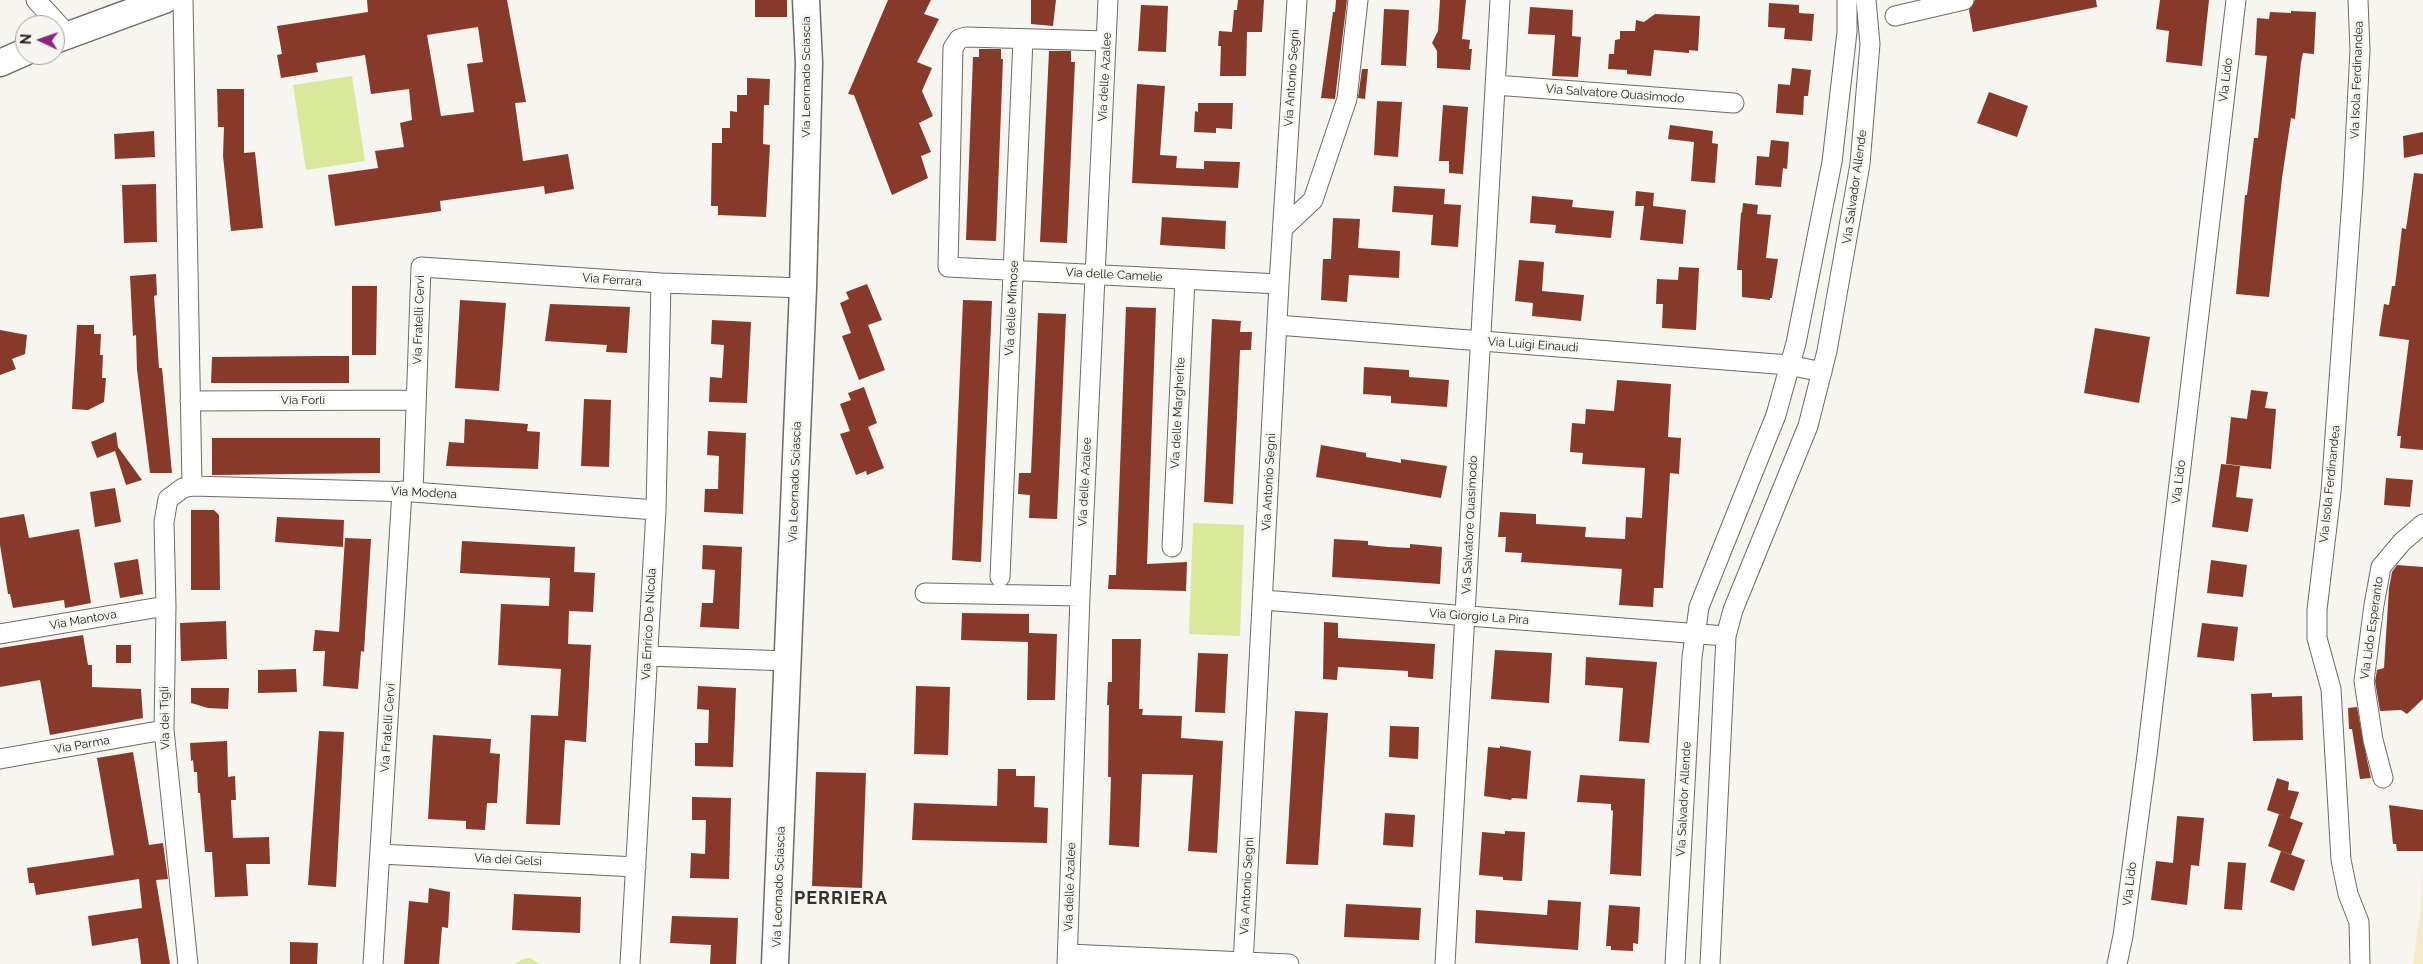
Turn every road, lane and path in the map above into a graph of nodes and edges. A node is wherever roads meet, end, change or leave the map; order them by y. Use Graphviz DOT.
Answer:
graph roads {
  1 [pos="36,0"];
  2 [pos="164,0"];
  3 [pos="183,0"];
  4 [pos="806,0"];
  5 [pos="1108,0"];
  6 [pos="1297,0"];
  7 [pos="1358,0"];
  8 [pos="1500,0"];
  9 [pos="1866,0"];
  10 [pos="1964,0"];
  11 [pos="2236,0"];
  12 [pos="2358,0"];
  13 [pos="1845,4"];
  14 [pos="46,15"];
  15 [pos="1895,16"];
  16 [pos="65,36"];
  17 [pos="1023,39"];
  18 [pos="1106,41"];
  19 [pos="15,56"];
  20 [pos="0,63"];
  21 [pos="1495,86"];
  22 [pos="1734,103"];
  23 [pos="1283,228"];
  24 [pos="420,267"];
  25 [pos="1014,270"];
  26 [pos="1096,274"];
  27 [pos="1185,279"];
  28 [pos="661,283"];
  29 [pos="1279,284"];
  30 [pos="803,288"];
  31 [pos="1277,325"];
  32 [pos="1480,341"];
  33 [pos="1788,365"];
  34 [pos="1822,372"];
  35 [pos="416,400"];
  36 [pos="190,401"];
  37 [pos="192,486"];
  38 [pos="408,492"];
  39 [pos="656,510"];
  40 [pos="2423,524"];
  41 [pos="1172,547"];
  42 [pos="1000,577"];
  43 [pos="925,593"];
  44 [pos="1080,596"];
  45 [pos="1263,600"];
  46 [pos="166,606"];
  47 [pos="1465,616"];
  48 [pos="0,634"];
  49 [pos="1694,634"];
  50 [pos="1726,636"];
  51 [pos="648,656"];
  52 [pos="788,661"];
  53 [pos="164,730"];
  54 [pos="0,759"];
  55 [pos="2382,778"];
  56 [pos="380,854"];
  57 [pos="636,867"];
  58 [pos="1068,959"];
  59 [pos="1243,963"];
  60 [pos="188,964"];
  61 [pos="373,964"];
  62 [pos="630,964"];
  63 [pos="775,964"];
  64 [pos="1290,964"];
  65 [pos="1445,964"];
  66 [pos="1675,964"];
  67 [pos="1710,964"];
  68 [pos="2117,964"];
  69 [pos="2360,964"];
  1 -- 14 [label="street"];
  2 -- 16 [label="street"];
  3 -- 36 [label="street"];
  4 -- 30 [label="street, Via Leornado Sciascia"];
  5 -- 18 [label="street, Via delle Azalee"];
  6 -- 23 [label="street, Via Antonio Segni"];
  7 -- 23 [label="street"];
  8 -- 21 [label="street, Via Salvatore Quasimodo"];
  9 -- 34 [label="street, Via Salvador Allende"];
  10 -- 15 [label="street"];
  11 -- 68 [label="street, Via Lido"];
  12 -- 69 [label="street, Via Isola Ferdinandea"];
  13 -- 33 [label="street, Via Salvador Allende"];
  17 -- 18 [label="street"];
  17 -- 25 [label="street, Via delle Mimose"];
  17 -- 25 [label="street, Via delle Camelie"];
  18 -- 26 [label="street, Via delle Azalee"];
  19 -- 20 [label="street"];
  21 -- 22 [label="street, Via Salvatore Quasimodo"];
  21 -- 32 [label="street, Via Salvatore Quasimodo"];
  23 -- 29 [label="street, Via Antonio Segni"];
  24 -- 28 [label="street, Via Ferrara"];
  24 -- 35 [label="street, Via Fratelli Cervi"];
  25 -- 26 [label="street, Via delle Camelie"];
  25 -- 42 [label="street, Via delle Mimose"];
  26 -- 27 [label="street, Via delle Camelie"];
  26 -- 44 [label="street, Via delle Azalee"];
  27 -- 29 [label="street, Via delle Camelie"];
  27 -- 41 [label="street, Via delle Margherite"];
  28 -- 30 [label="street, Via Ferrara"];
  28 -- 39 [label="street, Via Enrico De Nicola"];
  29 -- 31 [label="street, Via Antonio Segni"];
  30 -- 52 [label="street, Via Leornado Sciascia"];
  31 -- 32 [label="street, Via Luigi Einaudi"];
  31 -- 45 [label="street, Via Antonio Segni"];
  32 -- 33 [label="street, Via Luigi Einaudi"];
  32 -- 47 [label="street, Via Salvatore Quasimodo"];
  33 -- 34 [label="street"];
  33 -- 49 [label="street, Via Salvador Allende"];
  34 -- 50 [label="street, Via Salvador Allende"];
  35 -- 36 [label="street, Via Forlì"];
  35 -- 38 [label="street, Via Fratelli Cervi"];
  36 -- 37 [label="street"];
  37 -- 38 [label="street, Via Modena"];
  37 -- 46 [label="street, Via dei Tigli"];
  38 -- 39 [label="street, Via Modena"];
  38 -- 56 [label="street, Via Fratelli Cervi"];
  39 -- 51 [label="street, Via Enrico De Nicola"];
  40 -- 55 [label="street, Via Lido Esperanto"];
  43 -- 44 [label="street"];
  44 -- 58 [label="street, Via delle Azalee"];
  45 -- 47 [label="street, Via Giorgio La Pira"];
  45 -- 59 [label="street, Via Antonio Segni"];
  46 -- 48 [label="street, Via Mantova"];
  46 -- 53 [label="street, Via dei Tigli"];
  47 -- 49 [label="street, Via Giorgio La Pira"];
  47 -- 65 [label="street, Via Salvatore Quasimodo"];
  49 -- 50 [label="street"];
  49 -- 66 [label="street, Via Salvador Allende"];
  50 -- 67 [label="street, Via Salvador Allende"];
  51 -- 52 [label="street"];
  51 -- 57 [label="street, Via Enrico De Nicola"];
  52 -- 63 [label="street, Via Leornado Sciascia"];
  53 -- 54 [label="street, Via Parma"];
  53 -- 60 [label="street, Via dei Tigli"];
  56 -- 57 [label="street, Via dei Gelsi"];
  56 -- 61 [label="street, Via Fratelli Cervi"];
  57 -- 62 [label="street, Via Enrico De Nicola"];
  58 -- 59 [label="street"];
  59 -- 64 [label="street"];
}
